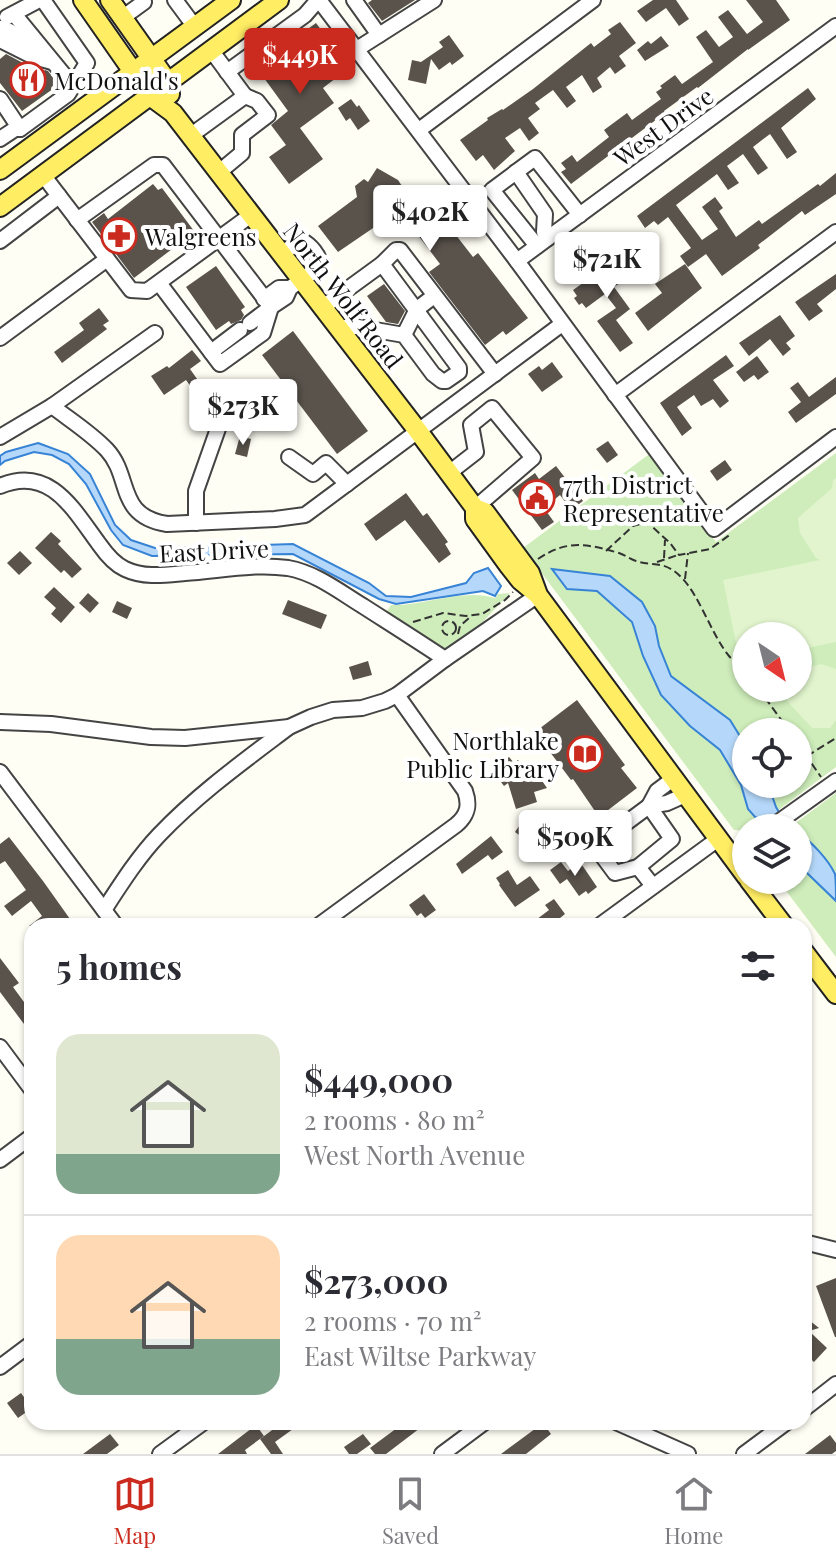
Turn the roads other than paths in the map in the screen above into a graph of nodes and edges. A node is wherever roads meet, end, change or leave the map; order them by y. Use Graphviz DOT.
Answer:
graph roads {
  1 [pos="41,0"];
  2 [pos="83,0"];
  3 [pos="110,0"];
  4 [pos="142,0"];
  5 [pos="175,0"];
  6 [pos="231,0"];
  7 [pos="279,0"];
  8 [pos="319,0"];
  9 [pos="354,0"];
  10 [pos="434,0"];
  11 [pos="593,0"];
  12 [pos="7,17"];
  13 [pos="122,18"];
  14 [pos="836,26"];
  15 [pos="195,27"];
  16 [pos="0,28"];
  17 [pos="379,35"];
  18 [pos="0,40"];
  19 [pos="357,49"];
  20 [pos="211,50"];
  21 [pos="34,57"];
  22 [pos="151,59"];
  23 [pos="52,62"];
  24 [pos="133,72"];
  25 [pos="227,72"];
  26 [pos="168,82"];
  27 [pos="71,90"];
  28 [pos="150,96"];
  29 [pos="245,96"];
  30 [pos="0,99"];
  31 [pos="80,111"];
  32 [pos="173,113"];
  33 [pos="20,129"];
  34 [pos="419,130"];
  35 [pos="190,136"];
  36 [pos="0,139"];
  37 [pos="0,170"];
  38 [pos="516,172"];
  39 [pos="218,173"];
  40 [pos="43,175"];
  41 [pos="59,196"];
  42 [pos="0,207"];
  43 [pos="251,215"];
  44 [pos="580,215"];
  45 [pos="77,220"];
  46 [pos="836,232"];
  47 [pos="219,238"];
  48 [pos="0,241"];
  49 [pos="542,242"];
  50 [pos="281,254"];
  51 [pos="107,259"];
  52 [pos="517,261"];
  53 [pos="382,264"];
  54 [pos="159,283"];
  55 [pos="296,284"];
  56 [pos="434,296"];
  57 [pos="267,303"];
  58 [pos="323,307"];
  59 [pos="417,309"];
  60 [pos="562,324"];
  61 [pos="338,327"];
  62 [pos="155,333"];
  63 [pos="404,335"];
  64 [pos="0,338"];
  65 [pos="211,352"];
  66 [pos="495,374"];
  67 [pos="615,395"];
  68 [pos="52,406"];
  69 [pos="226,406"];
  70 [pos="418,431"];
  71 [pos="0,437"];
  72 [pos="836,437"];
  73 [pos="289,457"];
  74 [pos="449,473"];
  75 [pos="347,484"];
  76 [pos="0,486"];
  77 [pos="475,508"];
  78 [pos="196,523"];
  79 [pos="538,593"];
  80 [pos="445,659"];
  81 [pos="397,695"];
  82 [pos="0,722"];
  83 [pos="289,727"];
  84 [pos="0,772"];
  85 [pos="673,779"];
  86 [pos="829,780"];
  87 [pos="685,795"];
  88 [pos="649,806"];
  89 [pos="789,814"];
  90 [pos="718,839"];
  91 [pos="732,847"];
  92 [pos="638,867"];
  93 [pos="653,886"];
  94 [pos="759,894"];
  95 [pos="104,910"];
  96 [pos="110,918"];
  97 [pos="329,918"];
  98 [pos="610,918"];
  99 [pos="778,918"];
  100 [pos="812,962"];
  101 [pos="836,994"];
  102 [pos="0,1047"];
  103 [pos="24,1079"];
  104 [pos="24,1142"];
  105 [pos="0,1160"];
  106 [pos="812,1244"];
  107 [pos="836,1250"];
  108 [pos="24,1349"];
  109 [pos="0,1367"];
  110 [pos="836,1384"];
  111 [pos="812,1403"];
  112 [pos="193,1430"];
  113 [pos="474,1430"];
  114 [pos="634,1430"];
  115 [pos="776,1430"];
  116 [pos="160,1454"];
  117 [pos="442,1454"];
  118 [pos="688,1454"];
  119 [pos="744,1454"];
  1 -- 12 [label="street"];
  1 -- 27 [label="street"];
  2 -- 24 [label="main road, North Wolf Road"];
  3 -- 13 [label="main road"];
  4 -- 13 [label="street"];
  5 -- 15 [label="street"];
  6 -- 15 [label="main road"];
  7 -- 20 [label="main road"];
  8 -- 19 [label="street"];
  8 -- 25 [label="street"];
  9 -- 17 [label="street"];
  10 -- 17 [label="street"];
  11 -- 34 [label="street"];
  12 -- 23 [label="street"];
  13 -- 22 [label="main road"];
  14 -- 44 [label="street, West Drive"];
  15 -- 22 [label="main road"];
  16 -- 21 [label="street"];
  17 -- 19 [label="street"];
  18 -- 21 [label="street"];
  19 -- 34 [label="street"];
  20 -- 25 [label="street"];
  20 -- 26 [label="main road"];
  21 -- 23 [label="street"];
  22 -- 24 [label="main road"];
  22 -- 26 [label="main road"];
  23 -- 27 [label="street"];
  24 -- 28 [label="main road, North Wolf Road"];
  24 -- 31 [label="main road"];
  25 -- 29 [label="street"];
  26 -- 28 [label="main road"];
  26 -- 32 [label="main road, North Wolf Road"];
  27 -- 31 [label="street"];
  27 -- 33 [label="street"];
  28 -- 32 [label="main road, North Wolf Road"];
  28 -- 40 [label="main road"];
  29 -- 35 [label="street"];
  29 -- 39 [label="street"];
  30 -- 33 [label="street"];
  31 -- 37 [label="main road"];
  32 -- 35 [label="main road, North Wolf Road"];
  33 -- 36 [label="street"];
  34 -- 52 [label="street"];
  35 -- 39 [label="main road, North Wolf Road"];
  38 -- 44 [label="street"];
  38 -- 49 [label="street"];
  38 -- 49 [label="street"];
  39 -- 43 [label="main road, North Wolf Road"];
  40 -- 41 [label="street"];
  40 -- 42 [label="main road"];
  41 -- 45 [label="street"];
  41 -- 48 [label="street"];
  43 -- 47 [label="street"];
  43 -- 50 [label="main road, North Wolf Road"];
  44 -- 49 [label="street, West Drive"];
  45 -- 47 [label="street"];
  45 -- 51 [label="street"];
  46 -- 67 [label="street"];
  47 -- 54 [label="street"];
  47 -- 57 [label="street"];
  49 -- 52 [label="street, West Drive"];
  50 -- 55 [label="main road, North Wolf Road"];
  50 -- 55 [label="street"];
  51 -- 54 [label="street"];
  51 -- 64 [label="street"];
  52 -- 60 [label="street"];
  53 -- 56 [label="street"];
  53 -- 58 [label="street"];
  53 -- 59 [label="street"];
  54 -- 65 [label="street"];
  55 -- 57 [label="street"];
  55 -- 58 [label="main road, North Wolf Road"];
  56 -- 59 [label="street"];
  56 -- 66 [label="street"];
  57 -- 65 [label="street"];
  57 -- 65 [label="street"];
  58 -- 61 [label="main road, North Wolf Road"];
  59 -- 63 [label="street"];
  59 -- 63 [label="street"];
  60 -- 66 [label="street"];
  60 -- 67 [label="street"];
  61 -- 63 [label="street"];
  61 -- 70 [label="main road, North Wolf Road"];
  62 -- 68 [label="street"];
  66 -- 70 [label="street"];
  67 -- 72 [label="street"];
  68 -- 71 [label="street"];
  68 -- 78 [label="street"];
  69 -- 78 [label="street"];
  70 -- 74 [label="main road, North Wolf Road"];
  70 -- 75 [label="street"];
  73 -- 75 [label="street"];
  74 -- 77 [label="main road, North Wolf Road"];
  74 -- 77 [label="street"];
  75 -- 78 [label="street"];
  76 -- 80 [label="street, East Drive"];
  77 -- 79 [label="main road, North Wolf Road"];
  79 -- 80 [label="street"];
  79 -- 85 [label="main road, North Wolf Road"];
  80 -- 81 [label="street"];
  81 -- 83 [label="street"];
  81 -- 97 [label="street"];
  82 -- 83 [label="street"];
  83 -- 95 [label="street"];
  84 -- 95 [label="street"];
  85 -- 87 [label="main road, North Wolf Road"];
  85 -- 88 [label="street"];
  86 -- 89 [label="street"];
  87 -- 88 [label="street"];
  87 -- 90 [label="main road, North Wolf Road"];
  88 -- 92 [label="street"];
  88 -- 92 [label="street"];
  90 -- 91 [label="main road, North Wolf Road"];
  90 -- 93 [label="street"];
  92 -- 93 [label="street"];
  93 -- 98 [label="street"];
  94 -- 99 [label="main road, North Wolf Road"];
  95 -- 96 [label="street"];
  100 -- 101 [label="main road"];
  102 -- 103 [label="street"];
  104 -- 105 [label="street"];
  106 -- 107 [label="street"];
  108 -- 109 [label="street"];
  110 -- 111 [label="street"];
  112 -- 116 [label="street"];
  113 -- 117 [label="street"];
  114 -- 118 [label="street"];
  115 -- 119 [label="street"];
}
